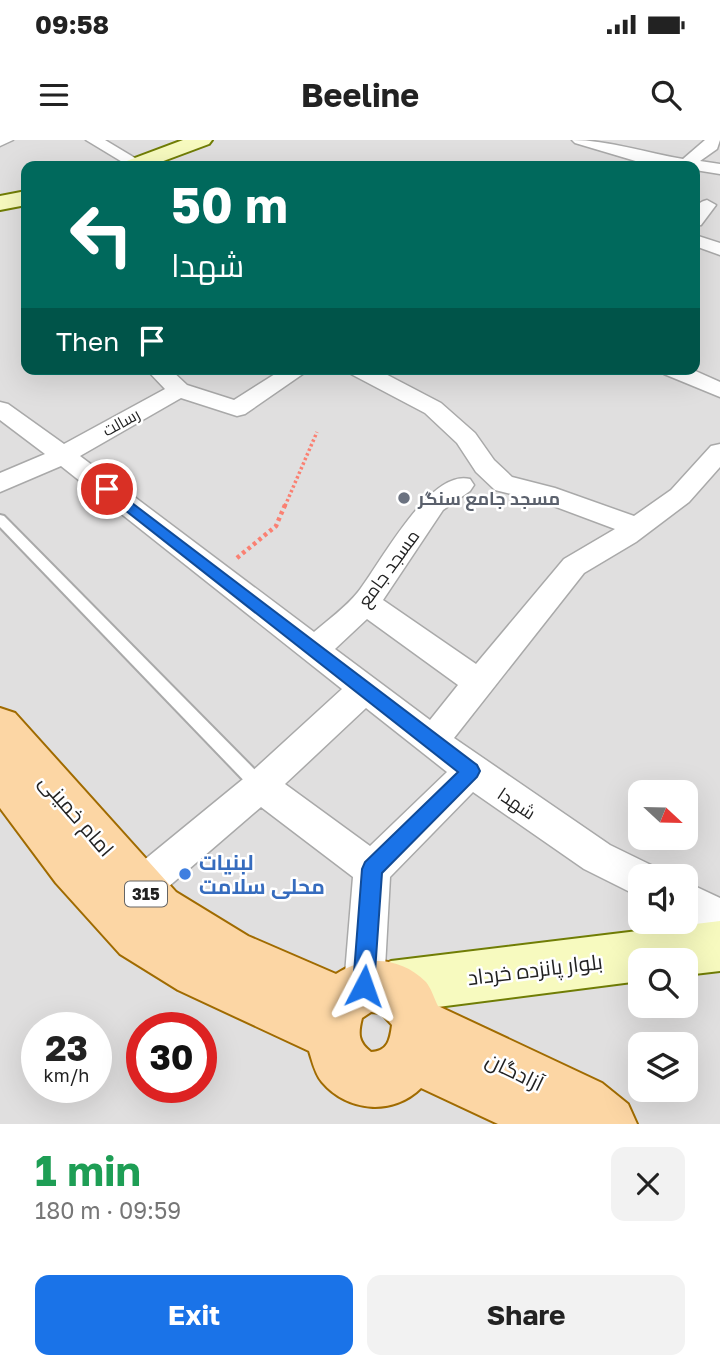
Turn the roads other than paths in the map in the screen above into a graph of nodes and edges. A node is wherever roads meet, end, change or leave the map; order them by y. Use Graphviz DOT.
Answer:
graph roads {
  1 [pos="5,140"];
  2 [pos="94,140"];
  3 [pos="202,140"];
  4 [pos="580,140"];
  5 [pos="0,141"];
  6 [pos="710,141"];
  7 [pos="128,161"];
  8 [pos="145,161"];
  9 [pos="671,161"];
  10 [pos="690,161"];
  11 [pos="700,165"];
  12 [pos="720,169"];
  13 [pos="21,199"];
  14 [pos="0,203"];
  15 [pos="707,205"];
  16 [pos="700,214"];
  17 [pos="700,242"];
  18 [pos="720,249"];
  19 [pos="163,375"];
  20 [pos="290,375"];
  21 [pos="370,375"];
  22 [pos="686,375"];
  23 [pos="179,390"];
  24 [pos="720,390"];
  25 [pos="0,409"];
  26 [pos="720,452"];
  27 [pos="64,454"];
  28 [pos="0,483"];
  29 [pos="461,485"];
  30 [pos="0,519"];
  31 [pos="637,527"];
  32 [pos="366,603"];
  33 [pos="314,650"];
  34 [pos="478,683"];
  35 [pos="363,690"];
  36 [pos="0,726"];
  37 [pos="432,741"];
  38 [pos="471,771"];
  39 [pos="3,781"];
  40 [pos="260,786"];
  41 [pos="372,869"];
  42 [pos="628,873"];
  43 [pos="140,887"];
  44 [pos="698,907"];
  45 [pos="720,918"];
  46 [pos="720,946"];
  47 [pos="376,1015"];
  48 [pos="562,1124"];
  49 [pos="607,1124"];
  1 -- 5 [label="street"];
  2 -- 7 [label="street"];
  3 -- 8 [label="main road"];
  4 -- 9 [label="street"];
  6 -- 10 [label="street"];
  11 -- 12 [label="street"];
  13 -- 14 [label="main road"];
  15 -- 16 [label="street"];
  17 -- 18 [label="street"];
  19 -- 23 [label="street"];
  20 -- 23 [label="street"];
  21 -- 31 [label="street"];
  22 -- 24 [label="street"];
  23 -- 27 [label="street, رسالت"];
  25 -- 27 [label="street, شهدا"];
  26 -- 31 [label="street"];
  27 -- 28 [label="street, رسالت"];
  27 -- 33 [label="street, شهدا"];
  29 -- 32 [label="street, مسجد جامع"];
  30 -- 40 [label="lane"];
  31 -- 34 [label="street"];
  32 -- 33 [label="street, مسجد جامع"];
  32 -- 34 [label="street"];
  33 -- 35 [label="street, شهدا"];
  34 -- 37 [label="street"];
  35 -- 37 [label="street, شهدا"];
  35 -- 40 [label="street"];
  36 -- 43 [label="main road, امام خمینی / 315"];
  37 -- 38 [label="street, شهدا"];
  38 -- 41 [label="street"];
  38 -- 42 [label="street, شهدا"];
  39 -- 47 [label="main road, امام خمینی / 315"];
  40 -- 41 [label="street"];
  40 -- 43 [label="street"];
  41 -- 47 [label="street"];
  43 -- 47 [label="main road, امام خمینی / 315"];
  44 -- 45 [label="street"];
  46 -- 47 [label="main road, بلوار پانزده خرداد"];
  47 -- 48 [label="main road, آزادگان"];
  47 -- 49 [label="main road, آزادگان"];
}
